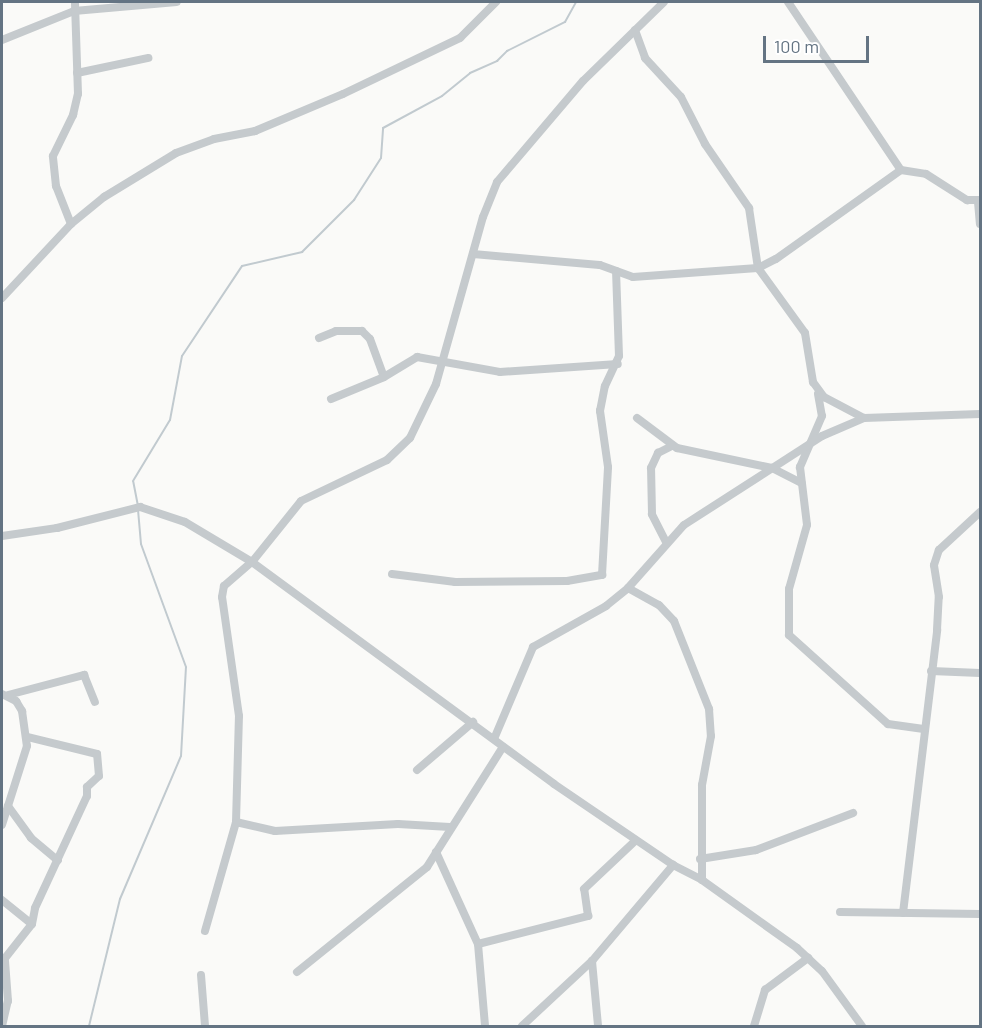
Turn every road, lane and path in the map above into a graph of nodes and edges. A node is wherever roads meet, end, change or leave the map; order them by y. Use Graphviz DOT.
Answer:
graph roads {
  1 [pos="177,2"];
  2 [pos="496,2"];
  3 [pos="664,2"];
  4 [pos="788,2"];
  5 [pos="74,6"];
  6 [pos="635,30"];
  7 [pos="2,40"];
  8 [pos="148,58"];
  9 [pos="77,73"];
  10 [pos="901,170"];
  11 [pos="979,201"];
  12 [pos="71,224"];
  13 [pos="981,224"];
  14 [pos="473,254"];
  15 [pos="758,268"];
  16 [pos="616,271"];
  17 [pos="2,298"];
  18 [pos="319,338"];
  19 [pos="442,362"];
  20 [pos="618,364"];
  21 [pos="384,377"];
  22 [pos="813,382"];
  23 [pos="331,399"];
  24 [pos="981,414"];
  25 [pos="637,418"];
  26 [pos="864,418"];
  27 [pos="672,446"];
  28 [pos="806,446"];
  29 [pos="772,468"];
  30 [pos="801,483"];
  31 [pos="981,512"];
  32 [pos="2,536"];
  33 [pos="666,542"];
  34 [pos="252,562"];
  35 [pos="392,574"];
  36 [pos="628,588"];
  37 [pos="931,671"];
  38 [pos="981,673"];
  39 [pos="5,695"];
  40 [pos="95,702"];
  41 [pos="473,722"];
  42 [pos="924,729"];
  43 [pos="27,737"];
  44 [pos="494,739"];
  45 [pos="503,747"];
  46 [pos="417,770"];
  47 [pos="8,806"];
  48 [pos="853,813"];
  49 [pos="236,822"];
  50 [pos="2,825"];
  51 [pos="450,827"];
  52 [pos="636,840"];
  53 [pos="436,852"];
  54 [pos="700,859"];
  55 [pos="57,861"];
  56 [pos="673,865"];
  57 [pos="702,880"];
  58 [pos="2,900"];
  59 [pos="840,912"];
  60 [pos="903,913"];
  61 [pos="981,914"];
  62 [pos="32,924"];
  63 [pos="205,931"];
  64 [pos="478,944"];
  65 [pos="808,958"];
  66 [pos="3,961"];
  67 [pos="592,961"];
  68 [pos="297,972"];
  69 [pos="201,975"];
  70 [pos="2,1026"];
  71 [pos="205,1026"];
  72 [pos="485,1026"];
  73 [pos="522,1026"];
  74 [pos="598,1026"];
  75 [pos="754,1026"];
  76 [pos="862,1026"];
  1 -- 5 [label="street"];
  2 -- 12 [label="street"];
  3 -- 6 [label="street"];
  4 -- 10 [label="street"];
  5 -- 7 [label="street"];
  5 -- 9 [label="street"];
  6 -- 14 [label="street"];
  6 -- 15 [label="street"];
  8 -- 9 [label="street"];
  9 -- 12 [label="street"];
  10 -- 11 [label="street"];
  10 -- 15 [label="street"];
  11 -- 13 [label="street"];
  12 -- 17 [label="street"];
  14 -- 16 [label="street"];
  14 -- 19 [label="street"];
  15 -- 16 [label="street"];
  15 -- 22 [label="street"];
  16 -- 20 [label="street"];
  18 -- 21 [label="street"];
  19 -- 20 [label="street"];
  19 -- 21 [label="street"];
  19 -- 34 [label="street"];
  20 -- 35 [label="street"];
  21 -- 23 [label="street"];
  22 -- 26 [label="street"];
  22 -- 28 [label="street"];
  24 -- 26 [label="street"];
  25 -- 27 [label="street"];
  26 -- 28 [label="street"];
  27 -- 29 [label="street"];
  27 -- 33 [label="street"];
  28 -- 29 [label="street"];
  28 -- 30 [label="street"];
  29 -- 30 [label="street"];
  29 -- 33 [label="street"];
  30 -- 42 [label="street"];
  31 -- 37 [label="street"];
  32 -- 34 [label="street"];
  33 -- 36 [label="street"];
  34 -- 41 [label="street"];
  34 -- 49 [label="street"];
  36 -- 44 [label="street"];
  36 -- 54 [label="street"];
  37 -- 38 [label="street"];
  37 -- 42 [label="street"];
  39 -- 40 [label="street"];
  39 -- 43 [label="street"];
  41 -- 44 [label="street"];
  41 -- 46 [label="street"];
  42 -- 60 [label="street"];
  43 -- 47 [label="street"];
  43 -- 55 [label="street"];
  44 -- 45 [label="street"];
  45 -- 51 [label="street"];
  45 -- 52 [label="street"];
  47 -- 50 [label="street"];
  47 -- 55 [label="street"];
  48 -- 54 [label="street"];
  49 -- 51 [label="street"];
  49 -- 63 [label="street"];
  51 -- 53 [label="street"];
  52 -- 56 [label="street"];
  52 -- 64 [label="street"];
  53 -- 64 [label="street"];
  53 -- 68 [label="street"];
  54 -- 57 [label="street"];
  55 -- 62 [label="street"];
  56 -- 57 [label="street"];
  56 -- 67 [label="street"];
  57 -- 65 [label="street"];
  58 -- 62 [label="street"];
  59 -- 60 [label="street"];
  60 -- 61 [label="street"];
  62 -- 66 [label="street"];
  64 -- 72 [label="street"];
  65 -- 75 [label="street"];
  65 -- 76 [label="street"];
  66 -- 70 [label="street"];
  67 -- 73 [label="street"];
  67 -- 74 [label="street"];
  69 -- 71 [label="street"];
}
